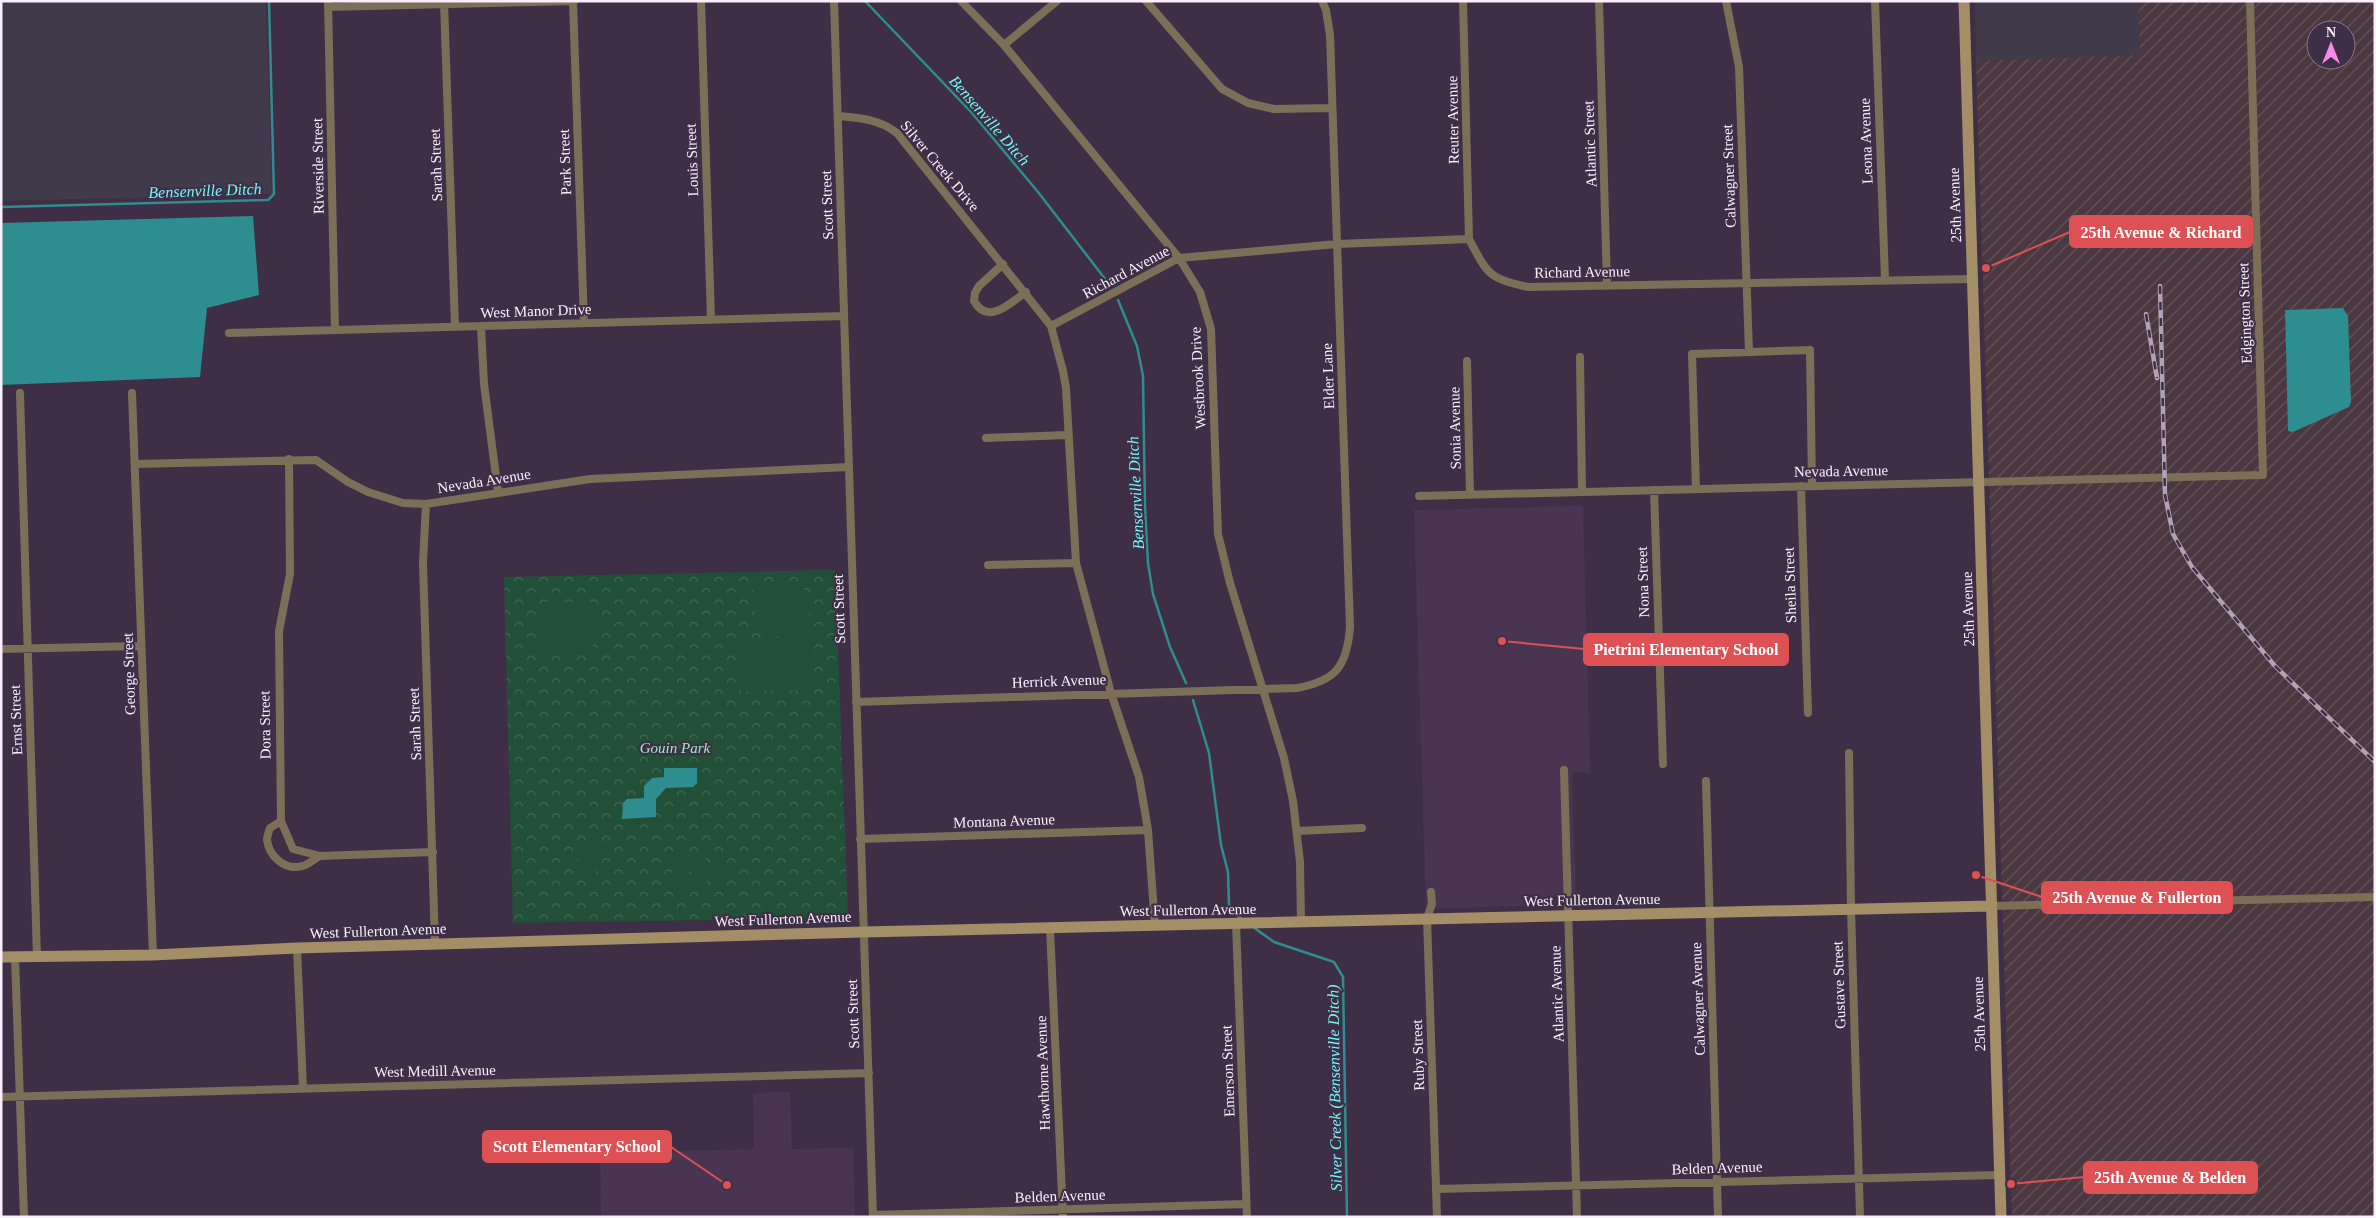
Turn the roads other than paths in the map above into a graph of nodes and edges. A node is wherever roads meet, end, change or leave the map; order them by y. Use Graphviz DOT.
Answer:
graph roads {
  1 [pos="573,1"];
  2 [pos="701,1"];
  3 [pos="834,1"];
  4 [pos="961,1"];
  5 [pos="1058,1"];
  6 [pos="1146,1"];
  7 [pos="1322,1"];
  8 [pos="1463,1"];
  9 [pos="1599,1"];
  10 [pos="1726,1"];
  11 [pos="1875,1"];
  12 [pos="1964,1"];
  13 [pos="2250,1"];
  14 [pos="444,3"];
  15 [pos="328,4"];
  16 [pos="1004,45"];
  17 [pos="1332,108"];
  18 [pos="838,116"];
  19 [pos="1469,239"];
  20 [pos="1337,244"];
  21 [pos="1179,258"];
  22 [pos="1003,264"];
  23 [pos="1884,279"];
  24 [pos="1973,279"];
  25 [pos="1746,282"];
  26 [pos="1607,286"];
  27 [pos="1026,292"];
  28 [pos="844,316"];
  29 [pos="711,319"];
  30 [pos="584,323"];
  31 [pos="1051,326"];
  32 [pos="455,327"];
  33 [pos="481,327"];
  34 [pos="336,330"];
  35 [pos="229,333"];
  36 [pos="1749,352"];
  37 [pos="1580,357"];
  38 [pos="1467,361"];
  39 [pos="20,393"];
  40 [pos="132,393"];
  41 [pos="1067,436"];
  42 [pos="986,438"];
  43 [pos="288,459"];
  44 [pos="135,464"];
  45 [pos="849,467"];
  46 [pos="2263,475"];
  47 [pos="1979,482"];
  48 [pos="1802,486"];
  49 [pos="1812,486"];
  50 [pos="1696,489"];
  51 [pos="1654,490"];
  52 [pos="498,492"];
  53 [pos="1582,492"];
  54 [pos="1470,494"];
  55 [pos="1419,496"];
  56 [pos="426,504"];
  57 [pos="1076,563"];
  58 [pos="988,565"];
  59 [pos="141,646"];
  60 [pos="1,649"];
  61 [pos="28,649"];
  62 [pos="1263,689"];
  63 [pos="1111,693"];
  64 [pos="856,702"];
  65 [pos="1808,713"];
  66 [pos="1849,752"];
  67 [pos="1663,764"];
  68 [pos="1564,770"];
  69 [pos="1706,781"];
  70 [pos="281,821"];
  71 [pos="1362,828"];
  72 [pos="1148,830"];
  73 [pos="1297,831"];
  74 [pos="860,839"];
  75 [pos="433,852"];
  76 [pos="320,856"];
  77 [pos="1431,892"];
  78 [pos="2375,897"];
  79 [pos="1991,906"];
  80 [pos="1851,909"];
  81 [pos="1709,912"];
  82 [pos="1568,915"];
  83 [pos="1427,918"];
  84 [pos="1301,922"];
  85 [pos="1237,924"];
  86 [pos="1155,926"];
  87 [pos="1050,928"];
  88 [pos="863,932"];
  89 [pos="435,944"];
  90 [pos="298,948"];
  91 [pos="153,954"];
  92 [pos="1,957"];
  93 [pos="15,957"];
  94 [pos="37,957"];
  95 [pos="869,1073"];
  96 [pos="303,1088"];
  97 [pos="1,1097"];
  98 [pos="20,1097"];
  99 [pos="1999,1175"];
  100 [pos="1858,1178"];
  101 [pos="1717,1181"];
  102 [pos="1576,1186"];
  103 [pos="1436,1189"];
  104 [pos="1246,1204"];
  105 [pos="1062,1213"];
  106 [pos="874,1216"];
  107 [pos="24,1217"];
  108 [pos="1247,1217"];
  109 [pos="1437,1217"];
  110 [pos="1577,1217"];
  111 [pos="1718,1217"];
  112 [pos="1860,1217"];
  113 [pos="2000,1217"];
  1 -- 14 [label="street"];
  1 -- 30 [label="street, Park Street"];
  2 -- 29 [label="street, Louis Street"];
  3 -- 18 [label="street, Scott Street"];
  4 -- 16 [label="street, Westbrook Drive"];
  5 -- 16 [label="street"];
  6 -- 17 [label="street"];
  7 -- 17 [label="street, Elder Lane"];
  8 -- 19 [label="street, Reuter Avenue"];
  9 -- 26 [label="street, Atlantic Street"];
  10 -- 25 [label="street, Calwagner Street"];
  11 -- 23 [label="street, Leona Avenue"];
  12 -- 24 [label="street, 25th Avenue"];
  13 -- 46 [label="street, Edgington Street"];
  14 -- 15 [label="street"];
  14 -- 32 [label="street, Sarah Street"];
  15 -- 34 [label="street, Riverside Street"];
  16 -- 21 [label="street, Westbrook Drive"];
  17 -- 20 [label="street, Elder Lane"];
  18 -- 22 [label="street, Silver Creek Drive"];
  18 -- 28 [label="street, Scott Street"];
  19 -- 20 [label="street, Richard Avenue"];
  19 -- 26 [label="street, Richard Avenue"];
  20 -- 21 [label="street, Richard Avenue"];
  20 -- 62 [label="street, Elder Lane"];
  21 -- 31 [label="street, Richard Avenue"];
  21 -- 62 [label="street, Westbrook Drive"];
  22 -- 27 [label="street, Silver Creek Drive"];
  22 -- 27 [label="street"];
  23 -- 24 [label="street, Richard Avenue"];
  23 -- 25 [label="street, Richard Avenue"];
  24 -- 47 [label="street, 25th Avenue"];
  25 -- 26 [label="street, Richard Avenue"];
  25 -- 36 [label="street, Calwagner Street"];
  27 -- 31 [label="street, Silver Creek Drive"];
  28 -- 29 [label="street, West Manor Drive"];
  28 -- 45 [label="street, Scott Street"];
  29 -- 30 [label="street, West Manor Drive"];
  30 -- 33 [label="street, West Manor Drive"];
  31 -- 41 [label="street, Silver Creek Drive"];
  32 -- 33 [label="street, West Manor Drive"];
  32 -- 34 [label="street, West Manor Drive"];
  33 -- 52 [label="street"];
  34 -- 35 [label="street, West Manor Drive"];
  36 -- 49 [label="street"];
  36 -- 50 [label="street"];
  37 -- 53 [label="street"];
  38 -- 54 [label="street, Sonia Avenue"];
  39 -- 61 [label="street, Ernst Street"];
  40 -- 44 [label="street, George Street"];
  41 -- 42 [label="street"];
  41 -- 57 [label="street, Silver Creek Drive"];
  43 -- 44 [label="street, Nevada Avenue"];
  43 -- 56 [label="street, Nevada Avenue"];
  43 -- 70 [label="street, Dora Street"];
  44 -- 59 [label="street, George Street"];
  45 -- 52 [label="street, Nevada Avenue"];
  45 -- 64 [label="street, Scott Street"];
  46 -- 47 [label="street, Nevada Avenue"];
  47 -- 49 [label="street, Nevada Avenue"];
  47 -- 79 [label="street, 25th Avenue"];
  48 -- 49 [label="street, Nevada Avenue"];
  48 -- 50 [label="street, Nevada Avenue"];
  48 -- 65 [label="street, Sheila Street"];
  50 -- 51 [label="street, Nevada Avenue"];
  51 -- 53 [label="street, Nevada Avenue"];
  51 -- 67 [label="street, Nona Street"];
  52 -- 56 [label="street, Nevada Avenue"];
  53 -- 54 [label="street, Nevada Avenue"];
  54 -- 55 [label="street, Nevada Avenue"];
  56 -- 75 [label="street, Sarah Street"];
  57 -- 58 [label="street"];
  57 -- 63 [label="street, Silver Creek Drive"];
  59 -- 61 [label="street"];
  59 -- 91 [label="street, George Street"];
  60 -- 61 [label="street"];
  61 -- 94 [label="street, Ernst Street"];
  62 -- 63 [label="street, Herrick Avenue"];
  62 -- 73 [label="street, Westbrook Drive"];
  63 -- 64 [label="street, Herrick Avenue"];
  63 -- 72 [label="street, Silver Creek Drive"];
  64 -- 74 [label="street, Scott Street"];
  66 -- 80 [label="street, Gustave Street"];
  68 -- 82 [label="street, Atlantic Avenue"];
  69 -- 81 [label="street, Calwagner Avenue"];
  70 -- 76 [label="street, Dora Street"];
  70 -- 76 [label="street"];
  71 -- 73 [label="street"];
  72 -- 74 [label="street, Montana Avenue"];
  72 -- 86 [label="street, Silver Creek Drive"];
  73 -- 84 [label="street, Westbrook Drive"];
  74 -- 88 [label="street, Scott Street"];
  75 -- 76 [label="street, Dora Street"];
  75 -- 89 [label="street, Sarah Street"];
  77 -- 83 [label="street, Ruby Street"];
  78 -- 79 [label="street, West Fullerton Avenue"];
  79 -- 80 [label="street, West Fullerton Avenue"];
  79 -- 99 [label="street, 25th Avenue"];
  80 -- 81 [label="street, West Fullerton Avenue"];
  80 -- 100 [label="street, Gustave Street"];
  81 -- 82 [label="street, West Fullerton Avenue"];
  81 -- 101 [label="street, Calwagner Avenue"];
  82 -- 83 [label="street, West Fullerton Avenue"];
  82 -- 102 [label="street, Atlantic Avenue"];
  83 -- 84 [label="street, West Fullerton Avenue"];
  83 -- 103 [label="street, Ruby Street"];
  84 -- 85 [label="street, West Fullerton Avenue"];
  85 -- 86 [label="street, West Fullerton Avenue"];
  85 -- 104 [label="street, Emerson Street"];
  86 -- 87 [label="street, West Fullerton Avenue"];
  87 -- 88 [label="street, West Fullerton Avenue"];
  87 -- 105 [label="street, Hawthorne Avenue"];
  88 -- 89 [label="street, West Fullerton Avenue"];
  88 -- 95 [label="street, Scott Street"];
  89 -- 90 [label="street, West Fullerton Avenue"];
  90 -- 91 [label="street, West Fullerton Avenue"];
  90 -- 96 [label="street"];
  91 -- 94 [label="street, West Fullerton Avenue"];
  92 -- 93 [label="street, West Fullerton Avenue"];
  93 -- 94 [label="street, West Fullerton Avenue"];
  93 -- 98 [label="street"];
  95 -- 96 [label="street, West Medill Avenue"];
  95 -- 106 [label="street, Scott Street"];
  96 -- 98 [label="street, West Medill Avenue"];
  97 -- 98 [label="street, West Medill Avenue"];
  98 -- 107 [label="street"];
  99 -- 100 [label="street, Belden Avenue"];
  99 -- 113 [label="street, 25th Avenue"];
  100 -- 101 [label="street, Belden Avenue"];
  100 -- 112 [label="street, Gustave Street"];
  101 -- 102 [label="street, Belden Avenue"];
  101 -- 111 [label="street, Calwagner Avenue"];
  102 -- 103 [label="street, Belden Avenue"];
  102 -- 110 [label="street, Atlantic Avenue"];
  103 -- 109 [label="street, Ruby Street"];
  104 -- 105 [label="street, Belden Avenue"];
  104 -- 108 [label="street, Emerson Street"];
  105 -- 106 [label="street, Belden Avenue"];
}
